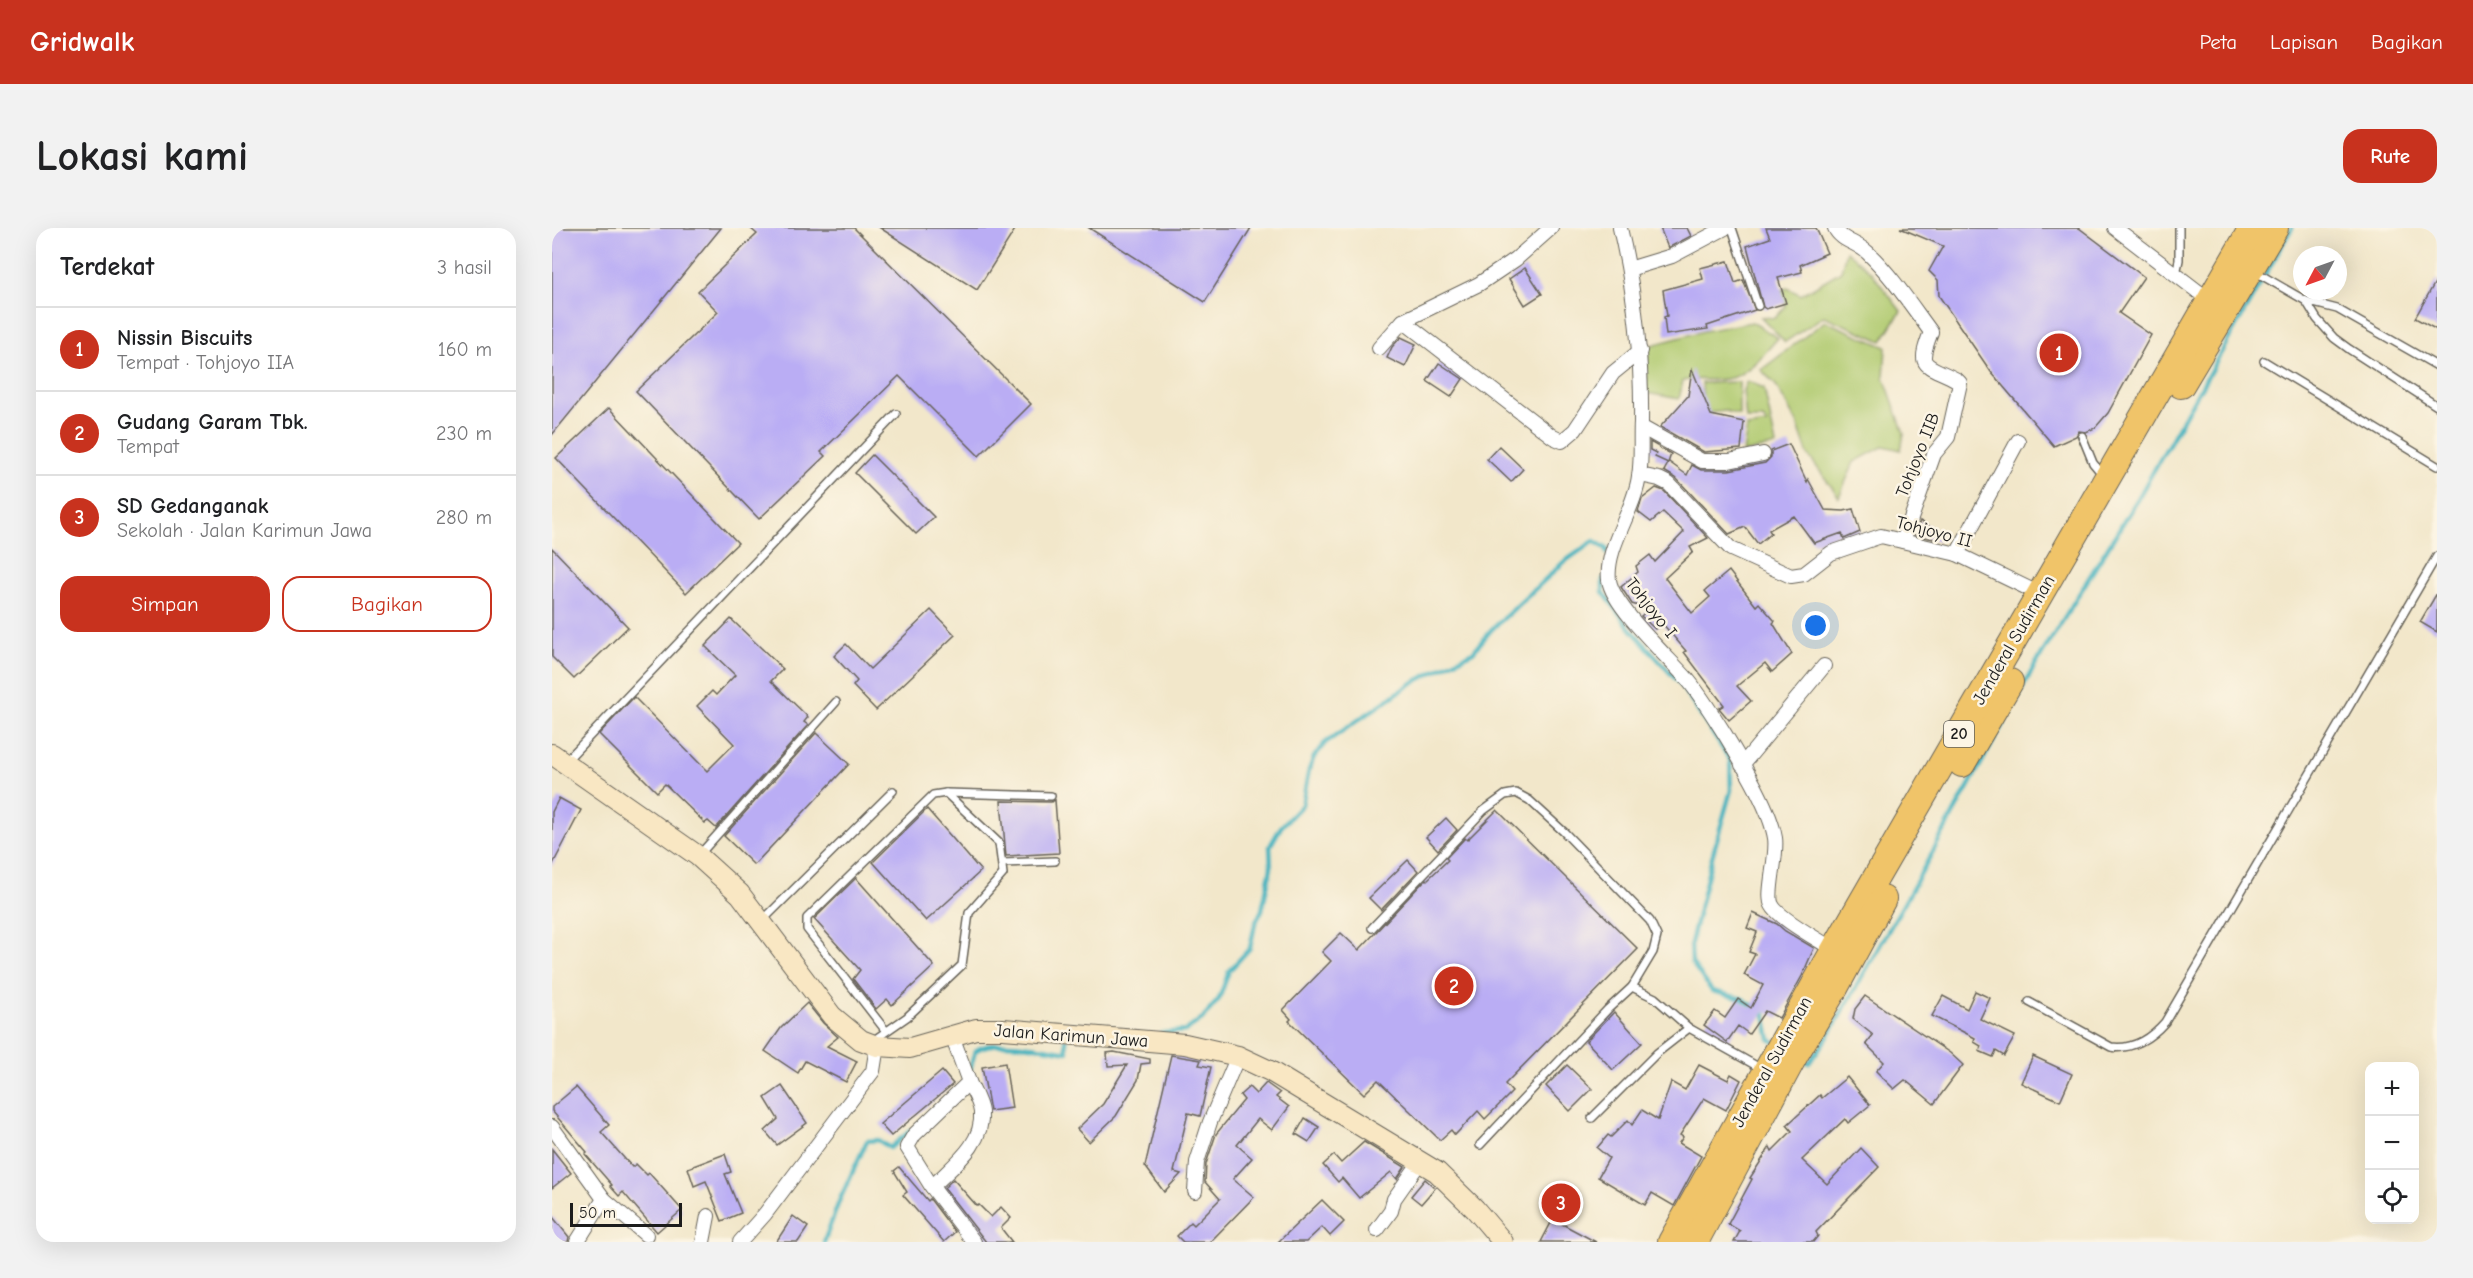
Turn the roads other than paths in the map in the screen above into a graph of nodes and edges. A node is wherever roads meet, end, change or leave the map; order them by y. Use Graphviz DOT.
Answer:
graph roads {
  1 [pos="1551,228"];
  2 [pos="1620,228"];
  3 [pos="1725,228"];
  4 [pos="1732,228"];
  5 [pos="1835,228"];
  6 [pos="2115,228"];
  7 [pos="2179,228"];
  8 [pos="2252,228"];
  9 [pos="2275,228"];
  10 [pos="2242,263"];
  11 [pos="1629,269"];
  12 [pos="2176,274"];
  13 [pos="2306,302"];
  14 [pos="1758,306"];
  15 [pos="2217,306"];
  16 [pos="1403,321"];
  17 [pos="1379,348"];
  18 [pos="1640,351"];
  19 [pos="2264,361"];
  20 [pos="2437,366"];
  21 [pos="2437,406"];
  22 [pos="896,414"];
  23 [pos="1641,427"];
  24 [pos="2082,436"];
  25 [pos="2018,441"];
  26 [pos="1763,454"];
  27 [pos="2437,466"];
  28 [pos="1640,475"];
  29 [pos="2111,481"];
  30 [pos="1903,541"];
  31 [pos="1957,554"];
  32 [pos="2437,556"];
  33 [pos="2042,595"];
  34 [pos="1824,666"];
  35 [pos="836,702"];
  36 [pos="1982,712"];
  37 [pos="559,758"];
  38 [pos="1742,765"];
  39 [pos="893,791"];
  40 [pos="946,793"];
  41 [pos="1051,796"];
  42 [pos="698,856"];
  43 [pos="1056,861"];
  44 [pos="1002,863"];
  45 [pos="762,921"];
  46 [pos="1371,928"];
  47 [pos="1834,950"];
  48 [pos="1827,983"];
  49 [pos="1632,987"];
  50 [pos="2030,1002"];
  51 [pos="1689,1028"];
  52 [pos="952,1036"];
  53 [pos="877,1040"];
  54 [pos="1238,1056"];
  55 [pos="1774,1076"];
  56 [pos="969,1082"];
  57 [pos="1592,1118"];
  58 [pos="552,1127"];
  59 [pos="1480,1145"];
  60 [pos="1420,1162"];
  61 [pos="932,1187"];
  62 [pos="1195,1191"];
  63 [pos="604,1199"];
  64 [pos="708,1216"];
  65 [pos="1377,1230"];
  66 [pos="646,1235"];
  67 [pos="577,1242"];
  68 [pos="704,1242"];
  69 [pos="740,1242"];
  70 [pos="974,1242"];
  71 [pos="1503,1242"];
  72 [pos="1671,1242"];
  73 [pos="1695,1242"];
  1 -- 16 [label="street"];
  2 -- 11 [label="street, Tohjoyo I"];
  3 -- 11 [label="street"];
  4 -- 14 [label="lane"];
  5 -- 30 [label="street, Tohjoyo IIB"];
  6 -- 12 [label="street"];
  7 -- 12 [label="lane"];
  8 -- 10 [label="highway, Jenderal Sudirman / 20"];
  9 -- 10 [label="highway, Jenderal Sudirman / 20"];
  10 -- 13 [label="lane"];
  10 -- 15 [label="highway, Jenderal Sudirman / 20"];
  11 -- 18 [label="street, Tohjoyo I"];
  12 -- 15 [label="street"];
  13 -- 20 [label="lane"];
  13 -- 21 [label="lane"];
  15 -- 29 [label="highway, Jenderal Sudirman / 20"];
  15 -- 36 [label="highway, Jenderal Sudirman / 20"];
  16 -- 17 [label="street"];
  16 -- 18 [label="street"];
  18 -- 23 [label="street, Tohjoyo I"];
  19 -- 27 [label="lane"];
  22 -- 37 [label="lane"];
  23 -- 26 [label="street"];
  23 -- 28 [label="street, Tohjoyo I"];
  24 -- 29 [label="lane"];
  25 -- 31 [label="street"];
  28 -- 30 [label="street, Tohjoyo II"];
  28 -- 38 [label="street, Tohjoyo I"];
  29 -- 33 [label="highway, Jenderal Sudirman / 20"];
  30 -- 31 [label="street, Tohjoyo II"];
  31 -- 33 [label="street, Tohjoyo II"];
  32 -- 50 [label="lane"];
  33 -- 36 [label="highway, Jenderal Sudirman / 20"];
  34 -- 38 [label="street"];
  35 -- 42 [label="lane"];
  36 -- 47 [label="highway, Jenderal Sudirman / 20"];
  36 -- 48 [label="highway, Jenderal Sudirman / 20"];
  37 -- 42 [label="street"];
  38 -- 47 [label="street, Tohjoyo I"];
  39 -- 45 [label="lane"];
  40 -- 41 [label="lane"];
  40 -- 44 [label="lane"];
  40 -- 53 [label="lane"];
  42 -- 45 [label="street"];
  43 -- 44 [label="lane"];
  44 -- 53 [label="lane"];
  45 -- 53 [label="street"];
  46 -- 49 [label="lane"];
  47 -- 48 [label="highway, Jenderal Sudirman / 20"];
  48 -- 55 [label="highway, Jenderal Sudirman / 20"];
  49 -- 51 [label="lane"];
  49 -- 59 [label="lane"];
  51 -- 55 [label="lane"];
  51 -- 57 [label="lane"];
  52 -- 53 [label="street, Jalan Karimun Jawa"];
  52 -- 54 [label="street, Jalan Karimun Jawa"];
  52 -- 56 [label="street"];
  53 -- 69 [label="street"];
  54 -- 60 [label="street, Jalan Karimun Jawa"];
  54 -- 62 [label="street"];
  55 -- 72 [label="highway, Jenderal Sudirman / 20"];
  55 -- 73 [label="highway, Jenderal Sudirman / 20"];
  56 -- 61 [label="street"];
  56 -- 61 [label="street"];
  58 -- 63 [label="street"];
  60 -- 65 [label="street"];
  60 -- 71 [label="street, Jalan Karimun Jawa"];
  61 -- 70 [label="street"];
  63 -- 66 [label="street"];
  63 -- 67 [label="street"];
  64 -- 68 [label="street"];
}
